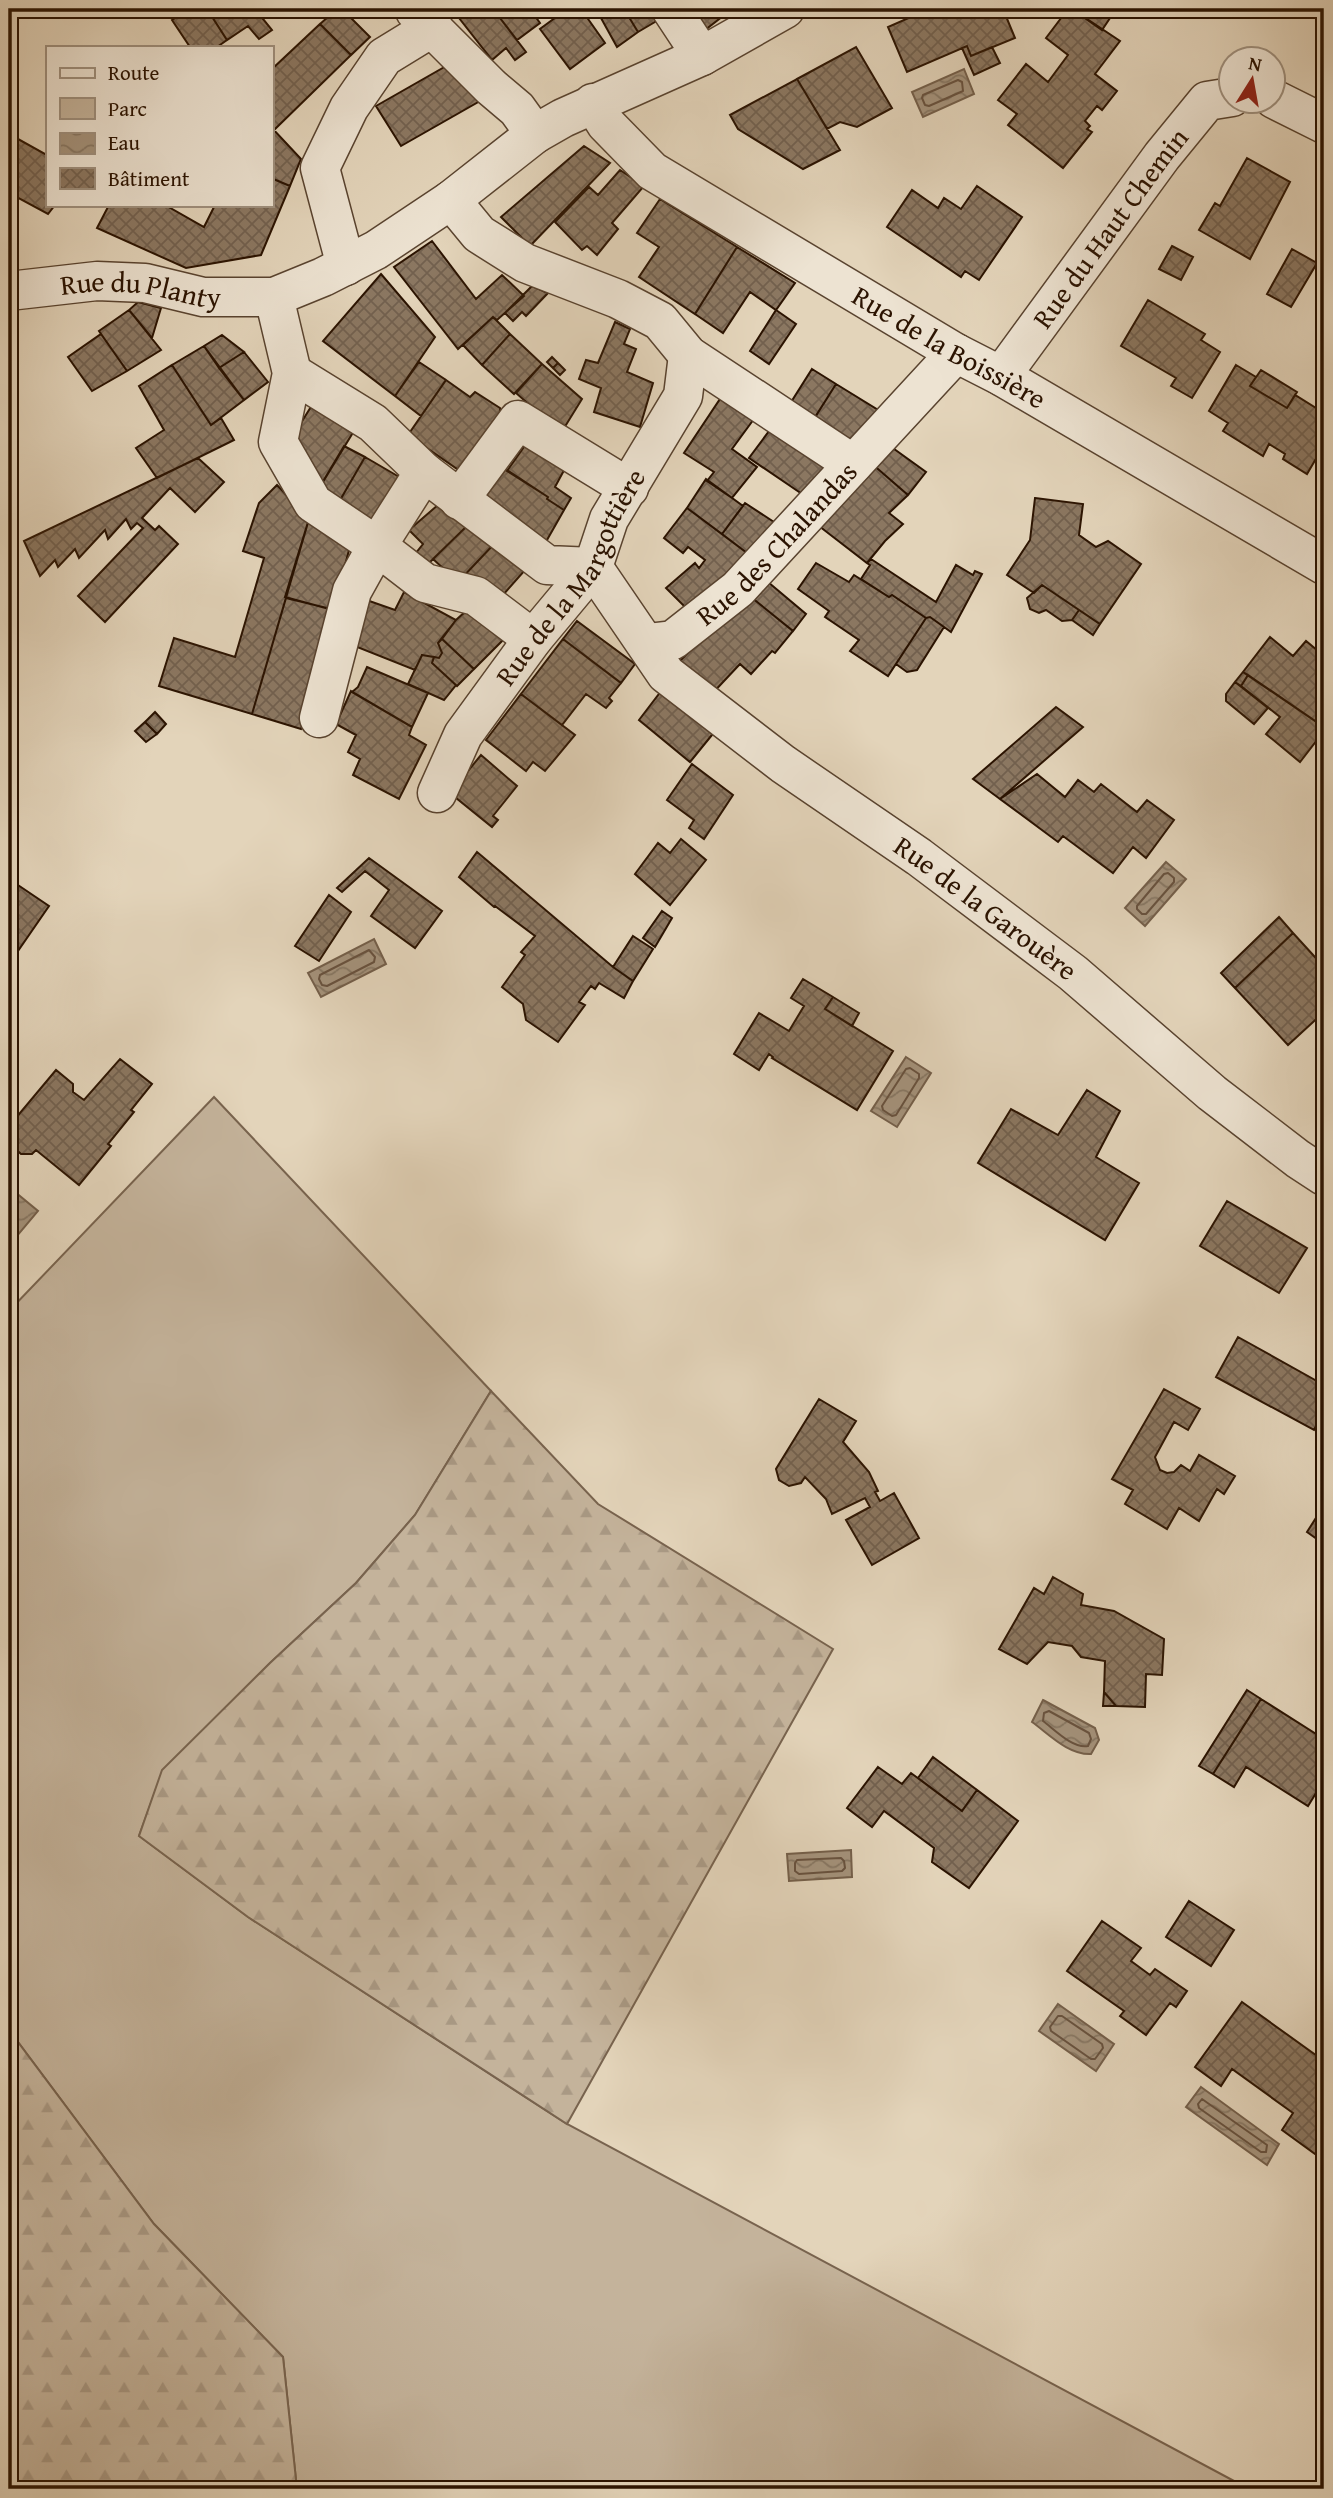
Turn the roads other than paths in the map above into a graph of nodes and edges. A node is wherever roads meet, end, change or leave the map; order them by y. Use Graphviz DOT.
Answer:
graph roads {
  1 [pos="671,9"];
  2 [pos="785,9"];
  3 [pos="423,18"];
  4 [pos="702,57"];
  5 [pos="1218,99"];
  6 [pos="593,103"];
  7 [pos="1288,106"];
  8 [pos="1324,124"];
  9 [pos="535,134"];
  10 [pos="451,200"];
  11 [pos="346,265"];
  12 [pos="9,291"];
  13 [pos="274,297"];
  14 [pos="956,353"];
  15 [pos="688,355"];
  16 [pos="292,373"];
  17 [pos="1002,376"];
  18 [pos="853,464"];
  19 [pos="424,472"];
  20 [pos="629,488"];
  21 [pos="459,500"];
  22 [pos="377,546"];
  23 [pos="1324,565"];
  24 [pos="593,567"];
  25 [pos="533,639"];
  26 [pos="647,643"];
  27 [pos="319,718"];
  28 [pos="437,793"];
  29 [pos="1324,1176"];
  1 -- 4 [label="street"];
  2 -- 4 [label="street, Rue du Planty"];
  3 -- 9 [label="street"];
  3 -- 11 [label="street"];
  4 -- 6 [label="street, Rue du Planty"];
  5 -- 17 [label="street, Rue du Haut Chemin"];
  6 -- 9 [label="street, Rue du Planty"];
  6 -- 14 [label="street, Rue de la Boissière"];
  7 -- 8 [label="street"];
  9 -- 10 [label="street, Rue du Planty"];
  10 -- 11 [label="street, Rue du Planty"];
  10 -- 15 [label="street"];
  11 -- 13 [label="street, Rue du Planty"];
  12 -- 13 [label="street, Rue du Planty"];
  13 -- 16 [label="street"];
  14 -- 17 [label="street, Rue de la Boissière"];
  14 -- 18 [label="street, Rue des Chalandas"];
  15 -- 18 [label="street"];
  15 -- 20 [label="street, Rue de la Margottière"];
  16 -- 19 [label="street"];
  16 -- 22 [label="street"];
  17 -- 23 [label="street, Rue de la Boissière"];
  18 -- 26 [label="street, Rue des Chalandas"];
  19 -- 21 [label="street"];
  19 -- 22 [label="street"];
  20 -- 21 [label="street"];
  20 -- 24 [label="street, Rue de la Margottière"];
  21 -- 24 [label="street"];
  22 -- 25 [label="street"];
  22 -- 27 [label="street"];
  24 -- 25 [label="street, Rue de la Margottière"];
  24 -- 26 [label="street"];
  25 -- 28 [label="street, Rue de la Margottière"];
  26 -- 29 [label="street, Rue de la Garouère"];
}
